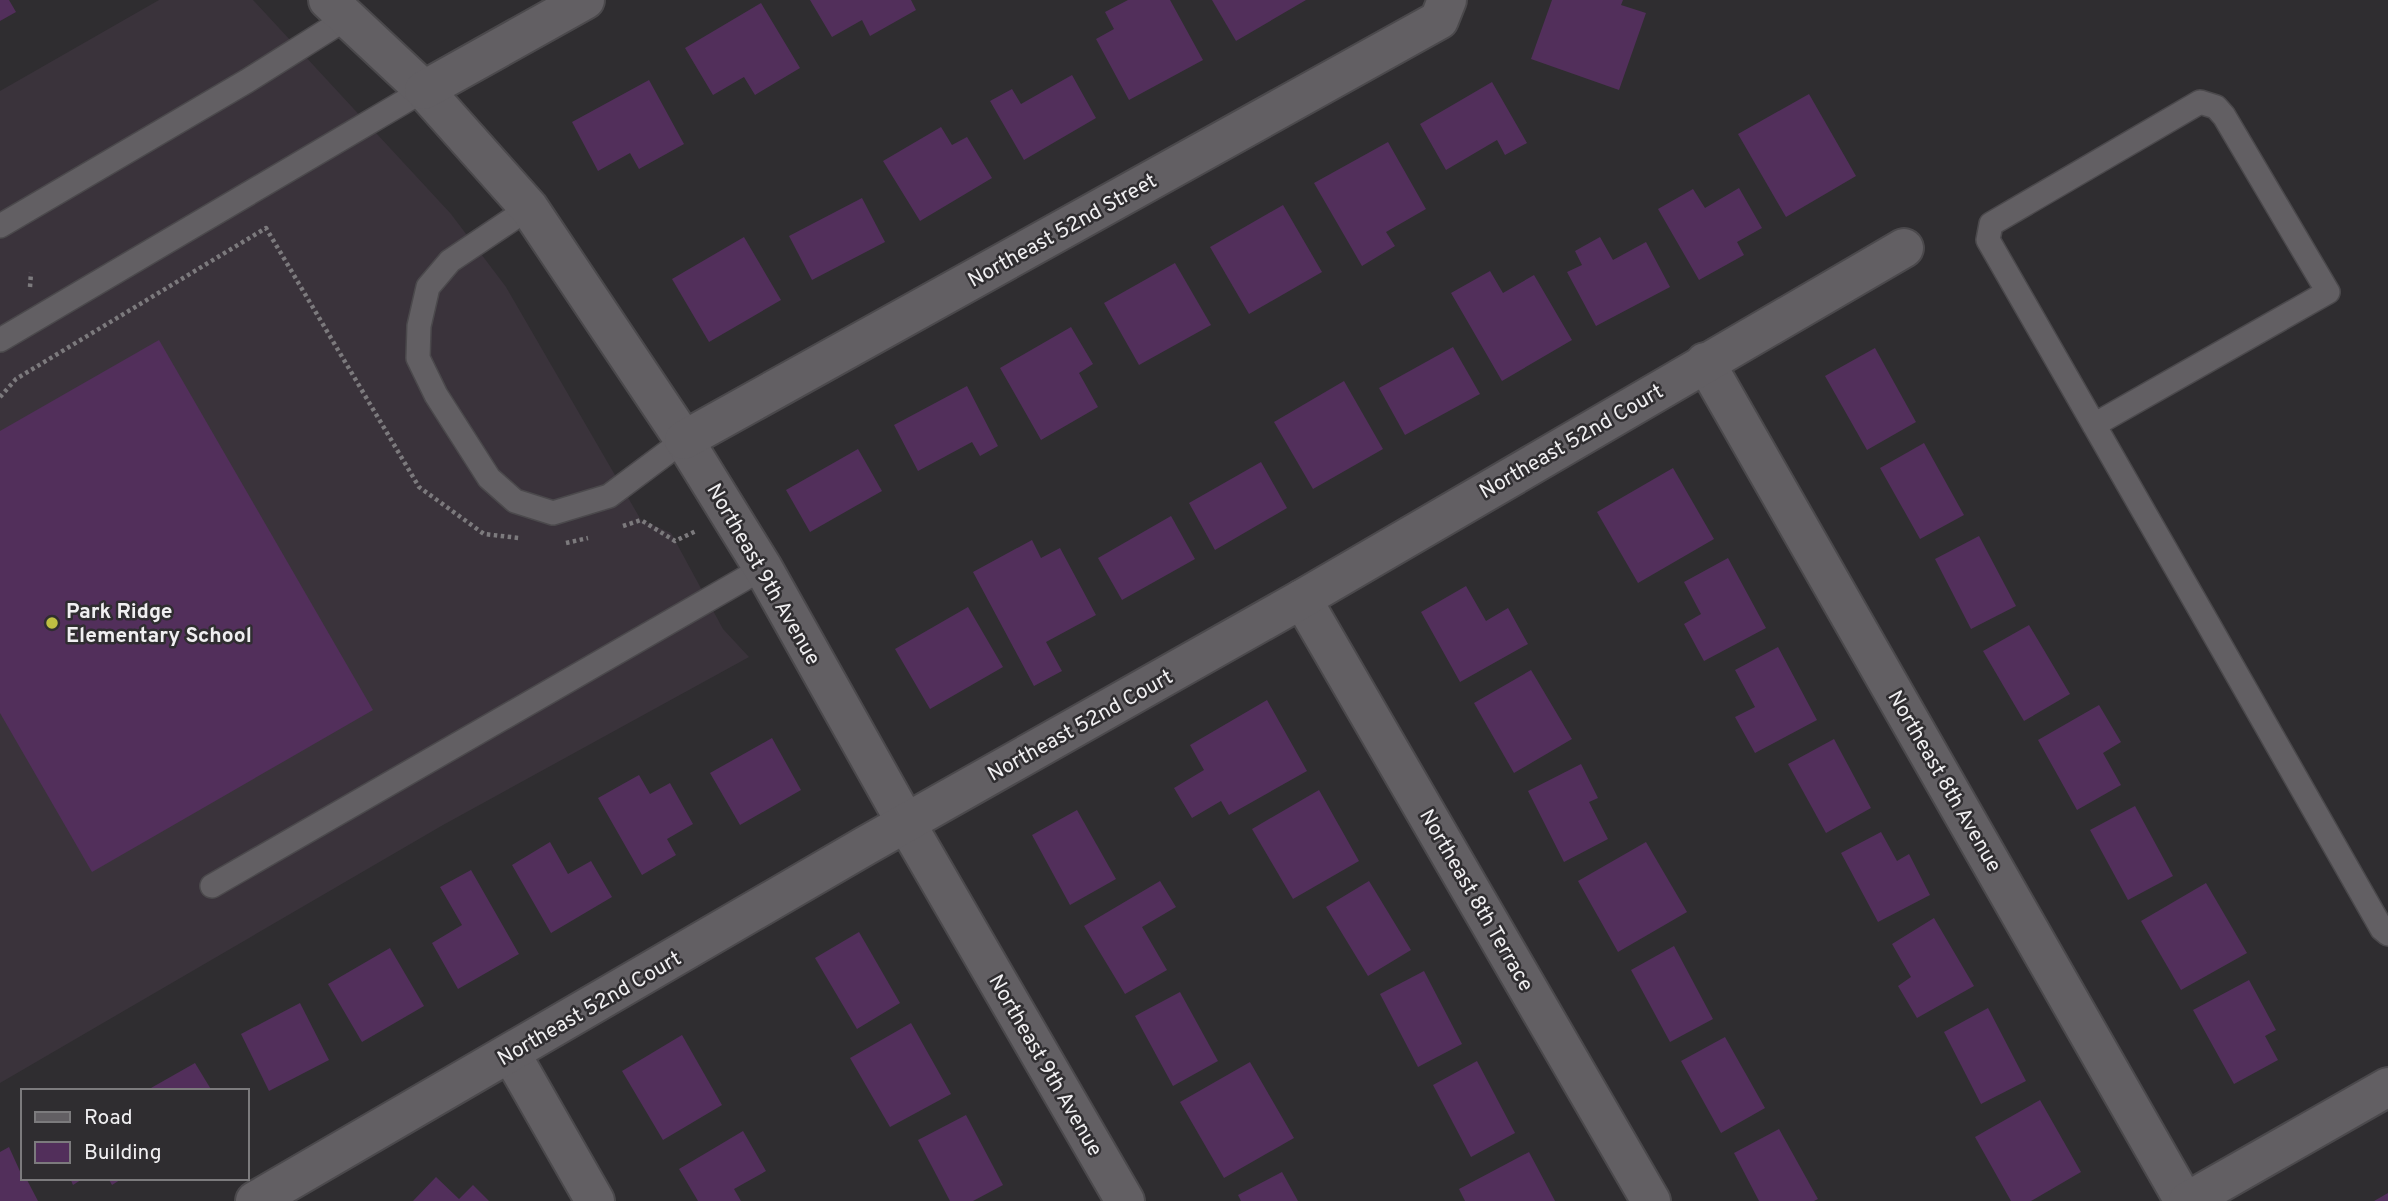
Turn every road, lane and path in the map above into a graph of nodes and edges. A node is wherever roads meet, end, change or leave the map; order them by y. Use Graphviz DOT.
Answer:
graph roads {
  1 [pos="585,0"];
  2 [pos="337,9"];
  3 [pos="1443,10"];
  4 [pos="424,90"];
  5 [pos="529,208"];
  6 [pos="0,226"];
  7 [pos="1904,248"];
  8 [pos="0,340"];
  9 [pos="1705,362"];
  10 [pos="0,397"];
  11 [pos="2094,425"];
  12 [pos="684,440"];
  13 [pos="706,526"];
  14 [pos="618,528"];
  15 [pos="595,536"];
  16 [pos="522,538"];
  17 [pos="560,542"];
  18 [pos="763,568"];
  19 [pos="1302,599"];
  20 [pos="906,823"];
  21 [pos="212,886"];
  22 [pos="2388,934"];
  23 [pos="511,1054"];
  24 [pos="2388,1087"];
  25 [pos="255,1201"];
  26 [pos="595,1201"];
  27 [pos="1125,1201"];
  28 [pos="1651,1201"];
  29 [pos="2186,1201"];
  1 -- 4 [label="street"];
  2 -- 4 [label="street, Northeast 9th Avenue"];
  2 -- 6 [label="lane"];
  3 -- 12 [label="street, Northeast 52nd Street"];
  4 -- 5 [label="street, Northeast 9th Avenue"];
  4 -- 8 [label="lane"];
  5 -- 12 [label="street, Northeast 9th Avenue"];
  5 -- 12 [label="lane"];
  7 -- 9 [label="street, Northeast 52nd Court"];
  9 -- 19 [label="street, Northeast 52nd Court"];
  9 -- 29 [label="street, Northeast 8th Avenue"];
  10 -- 16 [label="path"];
  11 -- 11 [label="lane"];
  11 -- 22 [label="lane"];
  12 -- 18 [label="street, Northeast 9th Avenue"];
  13 -- 14 [label="path"];
  15 -- 17 [label="path"];
  18 -- 20 [label="street, Northeast 9th Avenue"];
  18 -- 21 [label="lane"];
  19 -- 20 [label="street, Northeast 52nd Court"];
  19 -- 28 [label="street, Northeast 8th Terrace"];
  20 -- 23 [label="street, Northeast 52nd Court"];
  20 -- 27 [label="street, Northeast 9th Avenue"];
  23 -- 25 [label="street, Northeast 52nd Court"];
  23 -- 26 [label="street"];
  24 -- 29 [label="street"];
}
